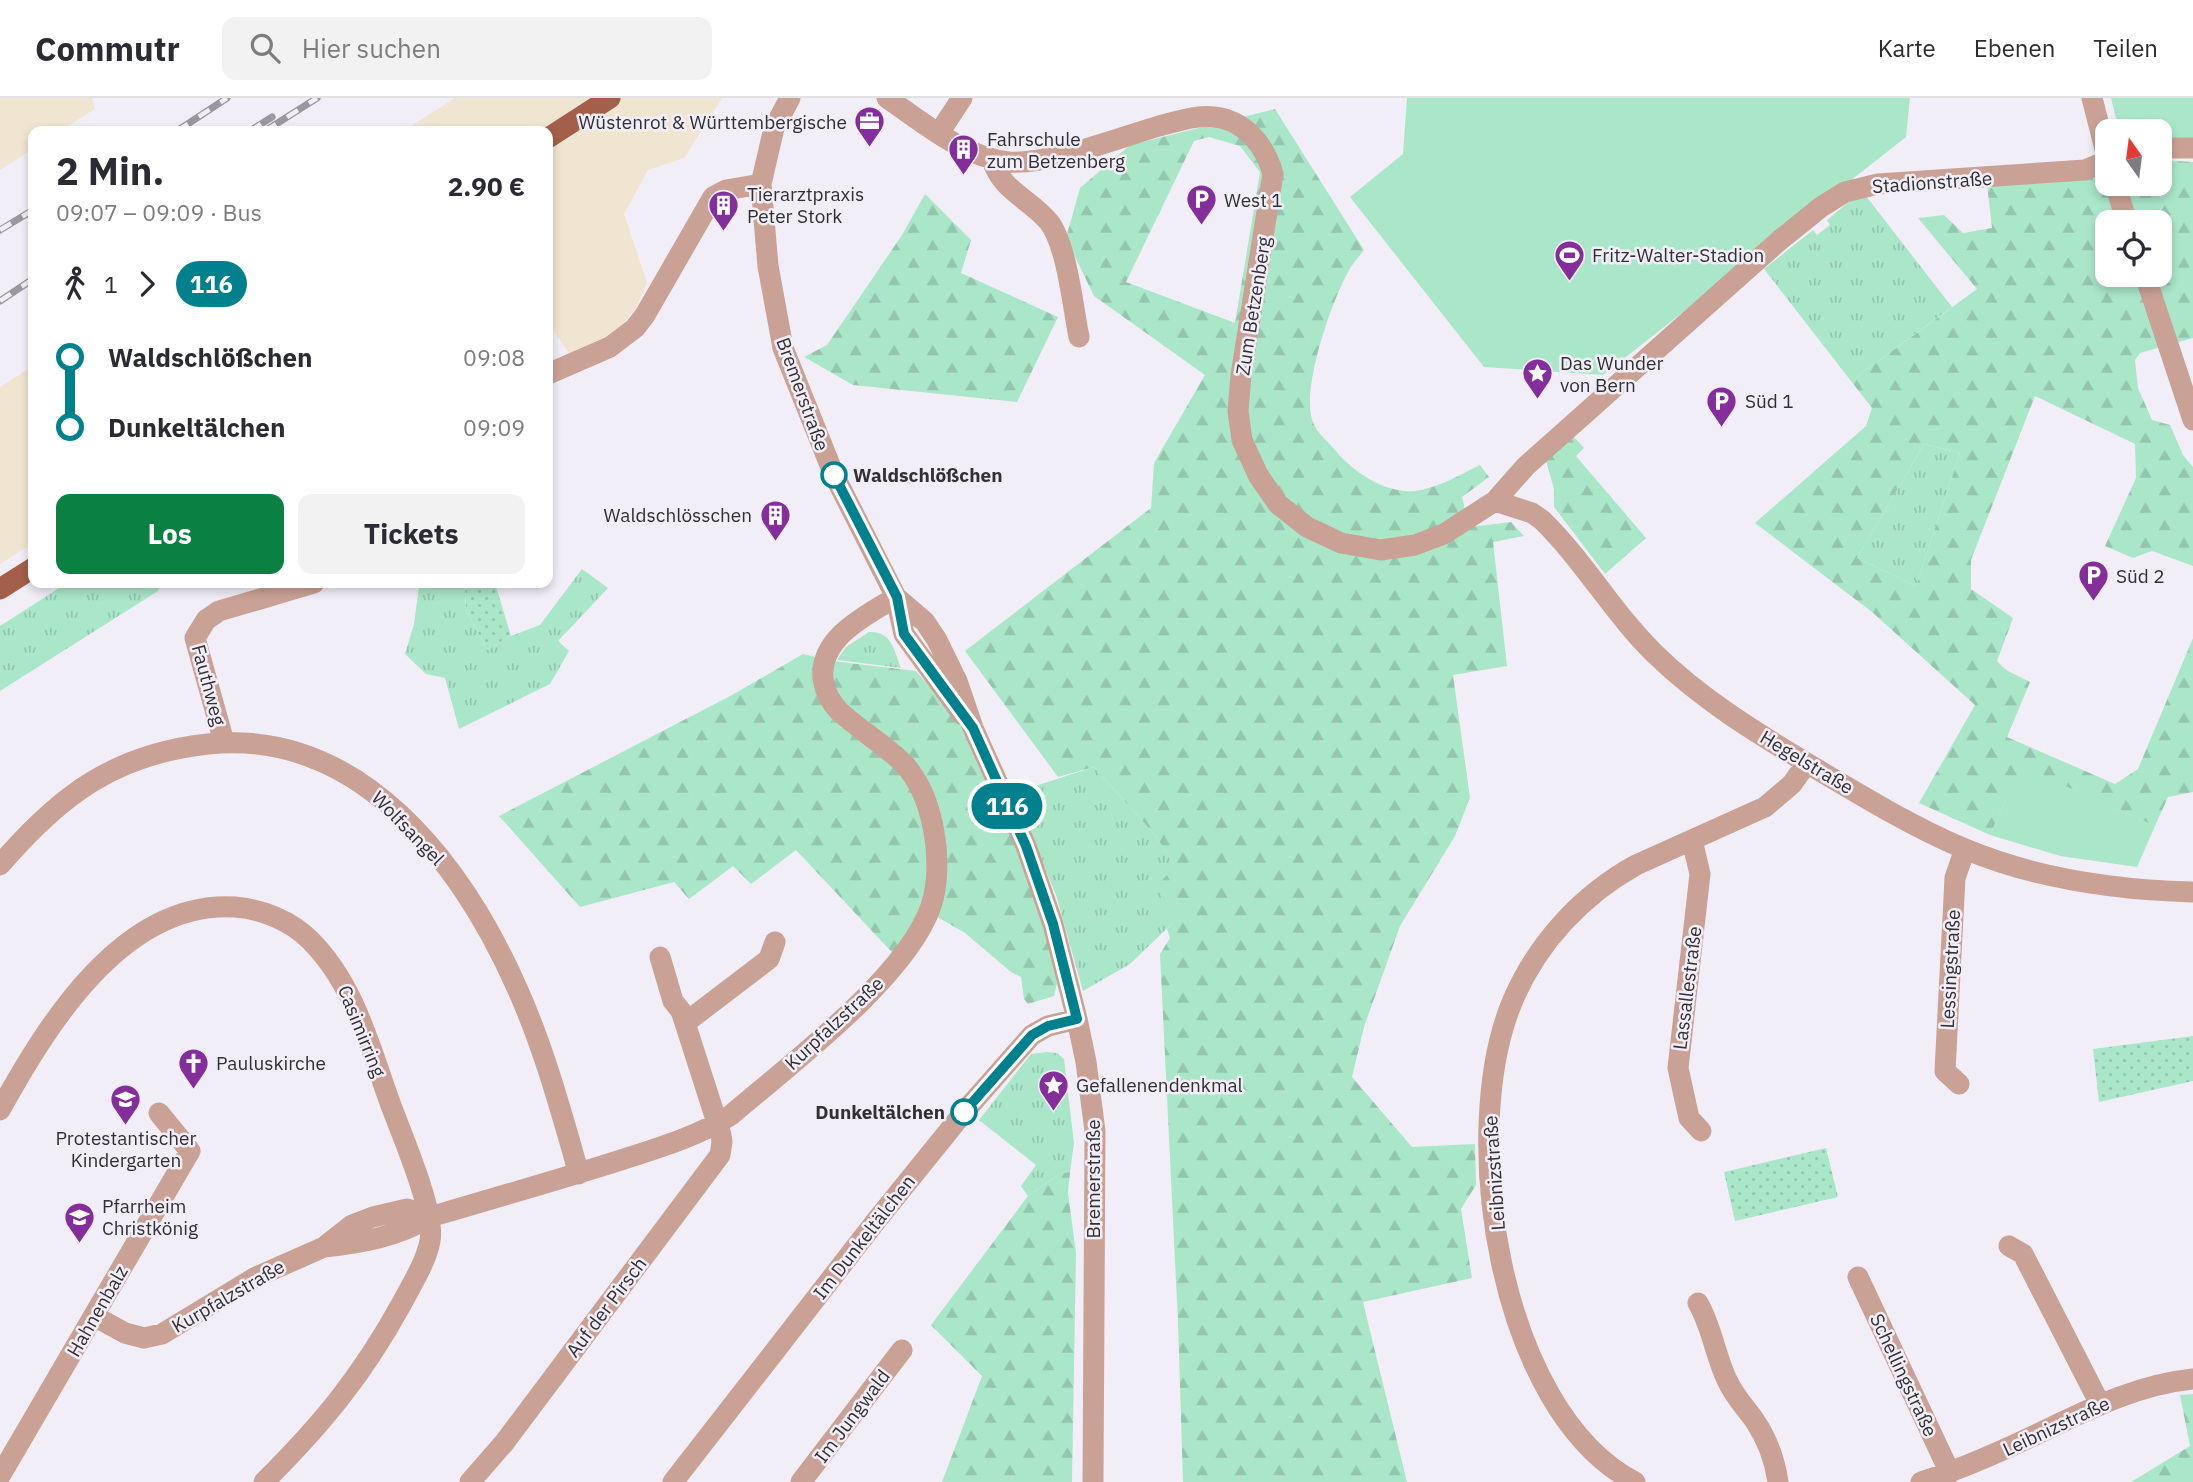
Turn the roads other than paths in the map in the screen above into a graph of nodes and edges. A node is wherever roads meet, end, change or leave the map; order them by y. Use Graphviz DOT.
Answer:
graph roads {
  1 [pos="610,98"];
  2 [pos="790,98"];
  3 [pos="887,98"];
  4 [pos="962,98"];
  5 [pos="2092,98"];
  6 [pos="2097,119"];
  7 [pos="939,133"];
  8 [pos="553,135"];
  9 [pos="2172,148"];
  10 [pos="2193,148"];
  11 [pos="992,159"];
  12 [pos="2095,165"];
  13 [pos="761,184"];
  14 [pos="2148,287"];
  15 [pos="1079,337"];
  16 [pos="553,372"];
  17 [pos="2193,421"];
  18 [pos="1495,501"];
  19 [pos="28,571"];
  20 [pos="297,588"];
  21 [pos="0,589"];
  22 [pos="897,597"];
  23 [pos="224,742"];
  24 [pos="1807,764"];
  25 [pos="1692,840"];
  26 [pos="1965,849"];
  27 [pos="0,865"];
  28 [pos="2193,892"];
  29 [pos="775,942"];
  30 [pos="660,957"];
  31 [pos="1077,1019"];
  32 [pos="685,1023"];
  33 [pos="1959,1084"];
  34 [pos="0,1110"];
  35 [pos="159,1113"];
  36 [pos="718,1124"];
  37 [pos="1701,1131"];
  38 [pos="579,1174"];
  39 [pos="430,1217"];
  40 [pos="2009,1246"];
  41 [pos="1858,1277"];
  42 [pos="1698,1303"];
  43 [pos="94,1316"];
  44 [pos="902,1350"];
  45 [pos="2193,1379"];
  46 [pos="2100,1404"];
  47 [pos="1950,1473"];
  48 [pos="0,1476"];
  49 [pos="264,1482"];
  50 [pos="470,1482"];
  51 [pos="673,1482"];
  52 [pos="801,1482"];
  53 [pos="1093,1482"];
  54 [pos="1635,1482"];
  55 [pos="1779,1482"];
  56 [pos="1921,1482"];
  1 -- 8 [label="main road"];
  2 -- 13 [label="street, Bremerstraße"];
  3 -- 7 [label="street, Zum Betzenberg"];
  4 -- 7 [label="street"];
  5 -- 6 [label="street"];
  7 -- 11 [label="street, Zum Betzenberg"];
  9 -- 10 [label="street"];
  11 -- 15 [label="street"];
  11 -- 18 [label="street, Zum Betzenberg"];
  12 -- 18 [label="street, Stadionstraße"];
  13 -- 16 [label="street"];
  13 -- 22 [label="street, Bremerstraße"];
  14 -- 17 [label="street"];
  18 -- 24 [label="street, Hegelstraße"];
  19 -- 21 [label="main road"];
  20 -- 23 [label="street, Fauthweg"];
  22 -- 31 [label="street, Bremerstraße"];
  22 -- 36 [label="street, Kurpfalzstraße"];
  23 -- 27 [label="street, Wolfsangel"];
  23 -- 38 [label="street, Wolfsangel"];
  24 -- 25 [label="street, Leibnizstraße"];
  24 -- 26 [label="street, Hegelstraße"];
  25 -- 37 [label="street, Lassallestraße"];
  25 -- 54 [label="street, Leibnizstraße"];
  26 -- 28 [label="street, Hegelstraße"];
  26 -- 33 [label="street, Lessingstraße"];
  29 -- 32 [label="street"];
  30 -- 32 [label="street, Auf der Pirsch"];
  31 -- 51 [label="street, Im Dunkeltälchen"];
  31 -- 53 [label="street, Bremerstraße"];
  32 -- 36 [label="street, Auf der Pirsch"];
  34 -- 39 [label="street, Casimirring"];
  35 -- 43 [label="street, Hahnenbalz"];
  36 -- 38 [label="street, Kurpfalzstraße"];
  36 -- 50 [label="street, Auf der Pirsch"];
  38 -- 39 [label="street, Kurpfalzstraße"];
  39 -- 43 [label="street, Kurpfalzstraße"];
  39 -- 49 [label="street, Casimirring"];
  40 -- 46 [label="street"];
  41 -- 47 [label="street, Schellingstraße"];
  42 -- 55 [label="street"];
  43 -- 48 [label="street, Hahnenbalz"];
  44 -- 52 [label="street, Im Jungwald"];
  45 -- 46 [label="street, Leibnizstraße"];
  46 -- 47 [label="street, Leibnizstraße"];
  47 -- 56 [label="street, Leibnizstraße"];
}
